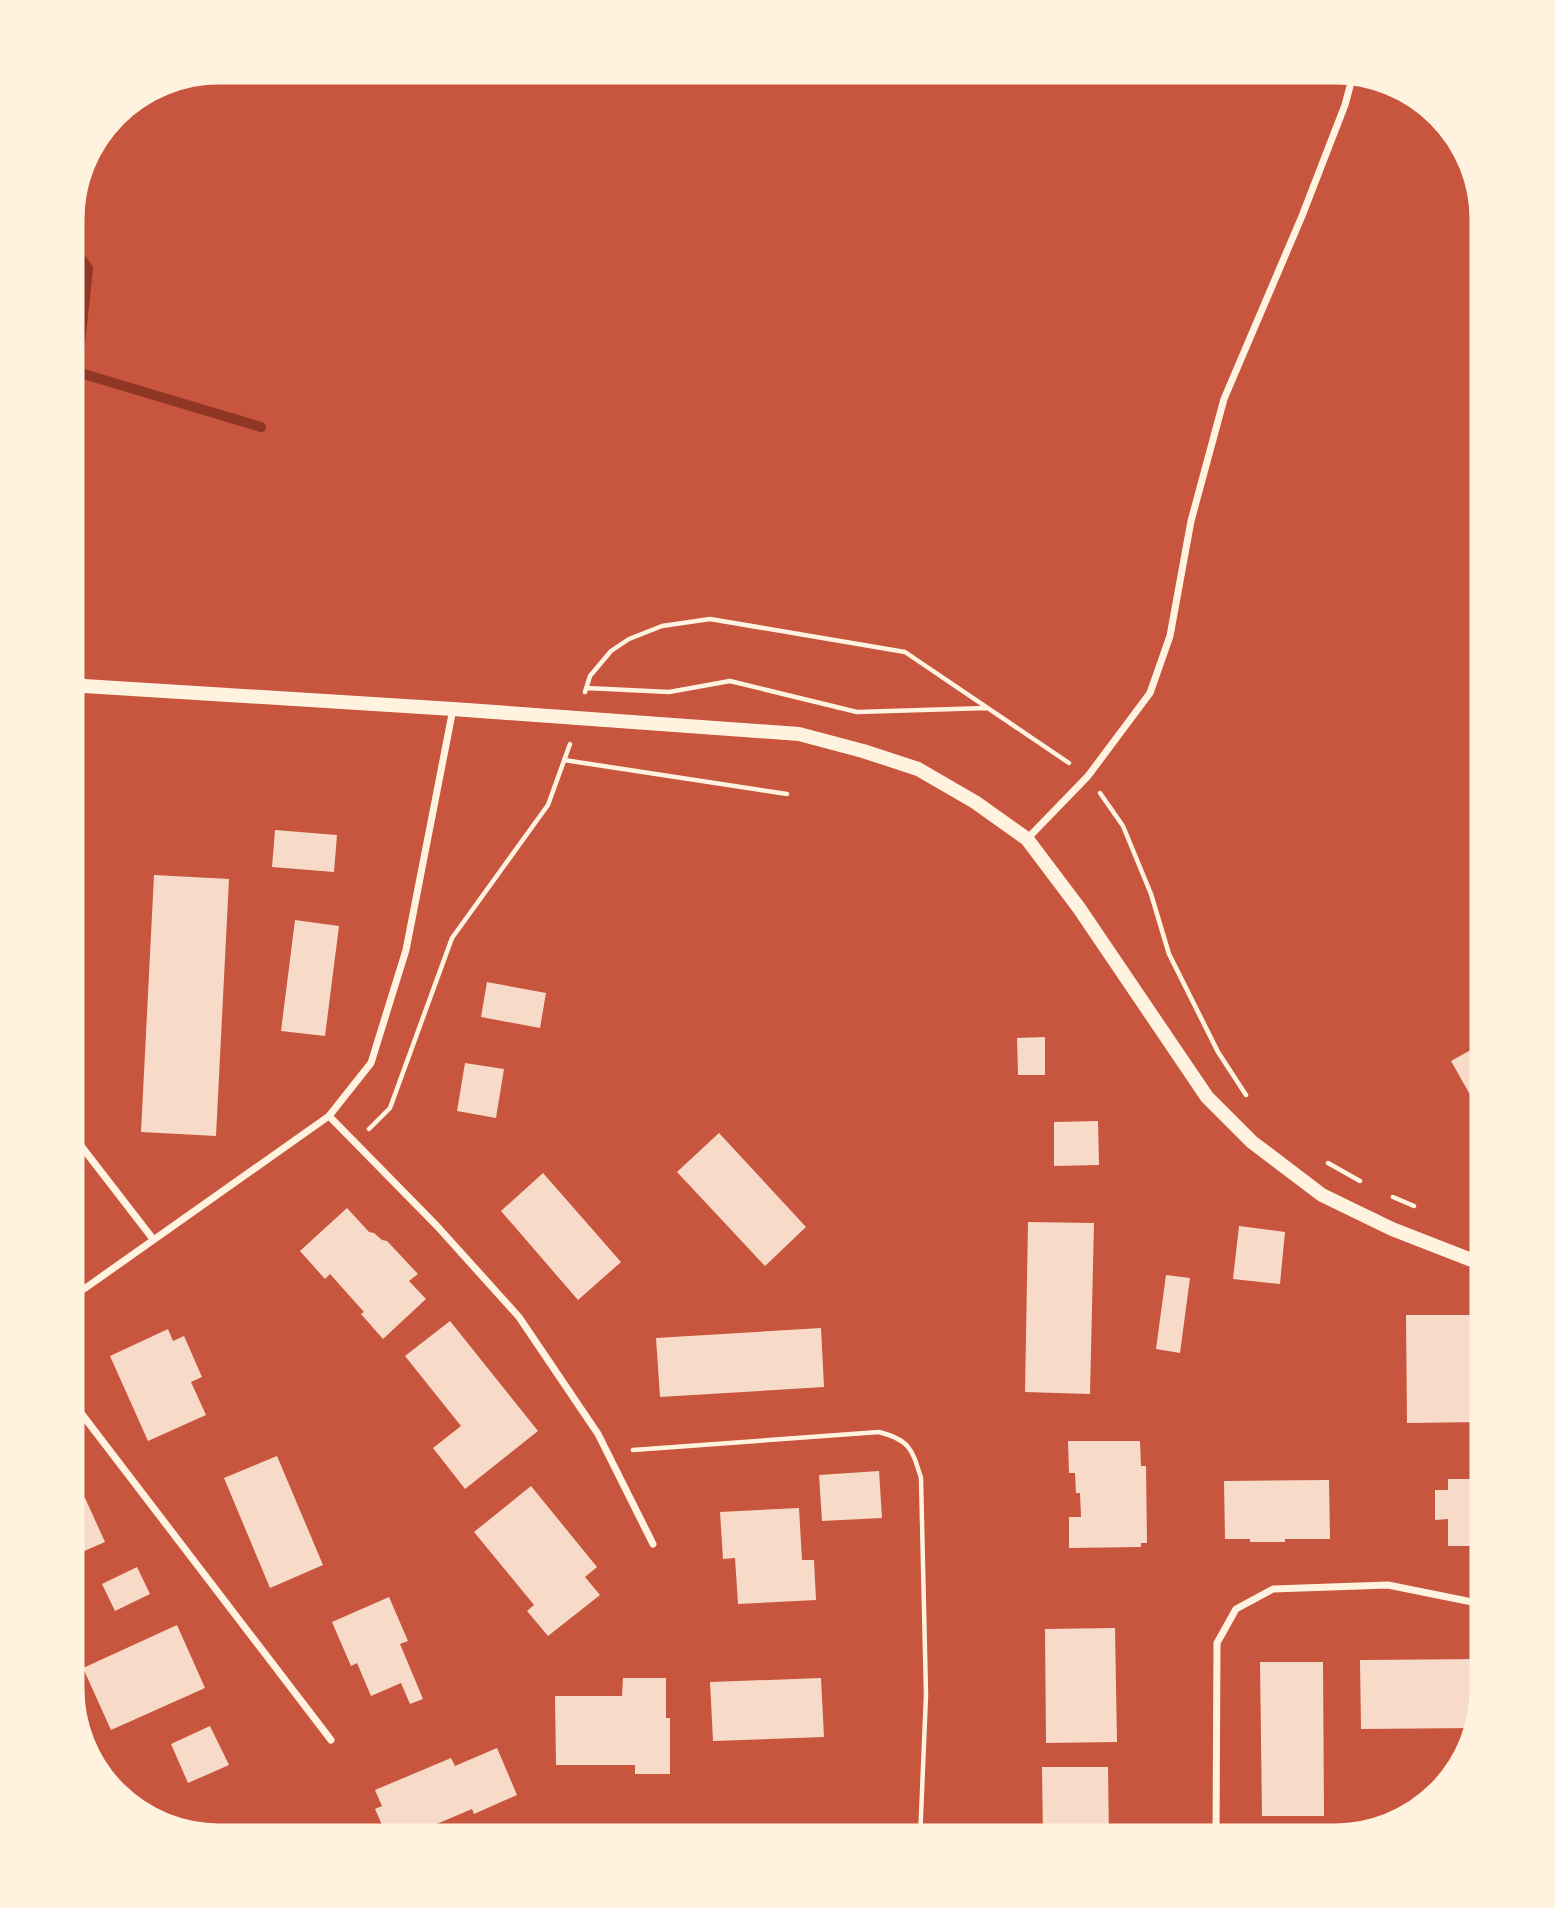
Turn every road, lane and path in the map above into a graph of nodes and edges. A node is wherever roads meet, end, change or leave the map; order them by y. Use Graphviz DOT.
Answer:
graph roads {
  1 [pos="1351,82"];
  2 [pos="81,686"];
  3 [pos="586,688"];
  4 [pos="989,708"];
  5 [pos="453,709"];
  6 [pos="579,718"];
  7 [pos="564,760"];
  8 [pos="787,794"];
  9 [pos="1027,839"];
  10 [pos="329,1116"];
  11 [pos="355,1143"];
  12 [pos="80,1145"];
  13 [pos="153,1239"];
  14 [pos="1474,1260"];
  15 [pos="80,1290"];
  16 [pos="80,1412"];
  17 [pos="607,1452"];
  18 [pos="653,1544"];
  19 [pos="1474,1602"];
  20 [pos="331,1740"];
  21 [pos="920,1828"];
  22 [pos="1216,1828"];
  1 -- 9 [label="street"];
  2 -- 5 [label="main road"];
  3 -- 4 [label="path"];
  5 -- 6 [label="main road"];
  5 -- 10 [label="street"];
  6 -- 7 [label="path"];
  6 -- 9 [label="main road"];
  7 -- 8 [label="path"];
  7 -- 11 [label="path"];
  9 -- 14 [label="main road"];
  10 -- 11 [label="street"];
  10 -- 13 [label="street"];
  11 -- 17 [label="street"];
  12 -- 13 [label="street"];
  13 -- 15 [label="street"];
  16 -- 20 [label="street"];
  17 -- 18 [label="street"];
  17 -- 21 [label="path"];
  19 -- 22 [label="street"];
}
